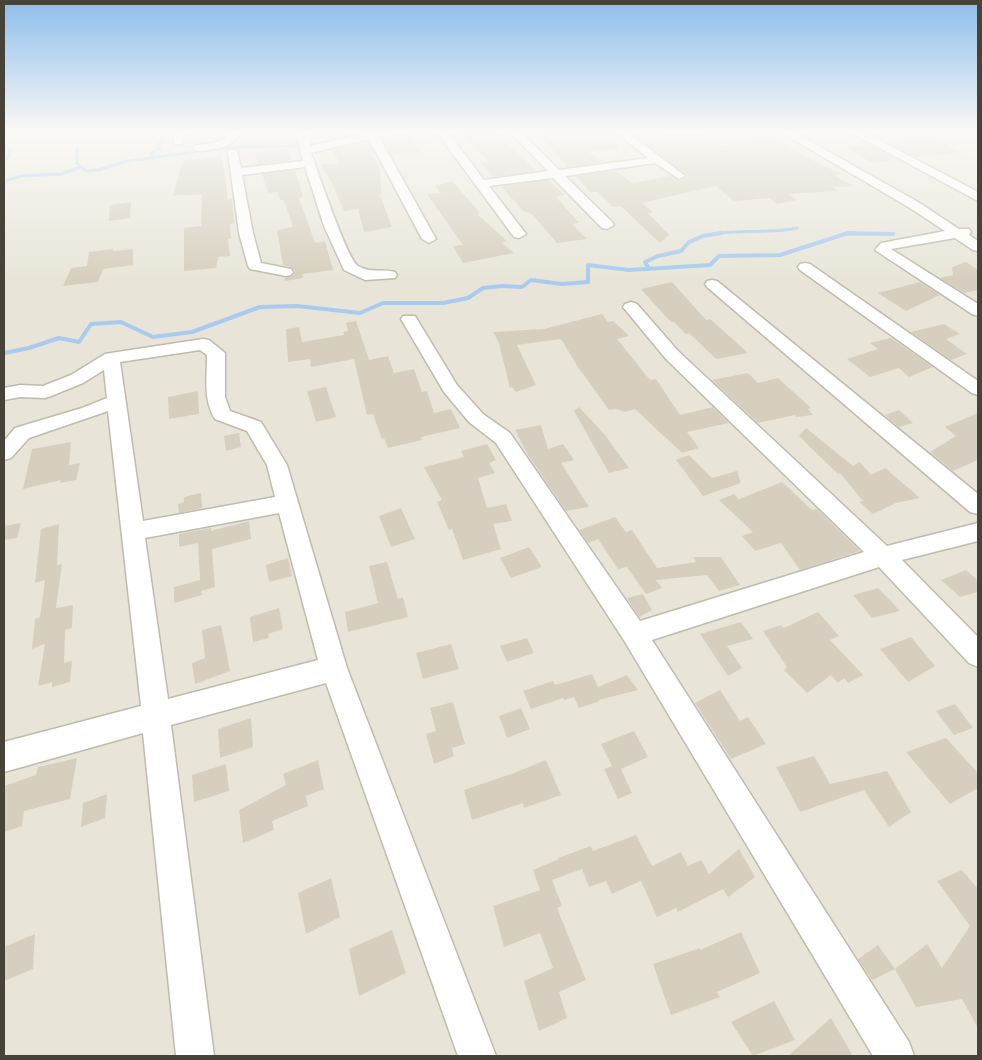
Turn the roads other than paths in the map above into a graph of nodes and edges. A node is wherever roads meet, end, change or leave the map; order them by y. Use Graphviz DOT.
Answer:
graph roads {
  1 [pos="237,180"];
  2 [pos="316,180"];
  3 [pos="396,180"];
  4 [pos="478,180"];
  5 [pos="508,180"];
  6 [pos="563,180"];
  7 [pos="870,180"];
  8 [pos="946,180"];
  9 [pos="481,184"];
  10 [pos="978,197"];
  11 [pos="608,225"];
  12 [pos="978,230"];
  13 [pos="955,233"];
  14 [pos="519,234"];
  15 [pos="429,239"];
  16 [pos="978,247"];
  17 [pos="805,267"];
  18 [pos="286,272"];
  19 [pos="390,275"];
  20 [pos="712,284"];
  21 [pos="630,307"];
  22 [pos="978,311"];
  23 [pos="409,319"];
  24 [pos="110,358"];
  25 [pos="978,389"];
  26 [pos="4,394"];
  27 [pos="116,401"];
  28 [pos="4,452"];
  29 [pos="287,503"];
  30 [pos="978,506"];
  31 [pos="133,532"];
  32 [pos="978,532"];
  33 [pos="883,556"];
  34 [pos="634,634"];
  35 [pos="978,654"];
  36 [pos="334,668"];
  37 [pos="156,717"];
  38 [pos="4,756"];
  39 [pos="195,1056"];
  40 [pos="477,1056"];
  41 [pos="895,1056"];
  1 -- 18 [label="street"];
  2 -- 19 [label="street"];
  3 -- 15 [label="street"];
  4 -- 9 [label="street"];
  5 -- 9 [label="street"];
  6 -- 11 [label="street"];
  7 -- 13 [label="street"];
  8 -- 10 [label="street"];
  9 -- 14 [label="street"];
  12 -- 13 [label="street"];
  13 -- 16 [label="street"];
  13 -- 22 [label="street"];
  17 -- 25 [label="street"];
  20 -- 30 [label="street"];
  21 -- 33 [label="street"];
  23 -- 34 [label="street"];
  24 -- 26 [label="street"];
  24 -- 27 [label="street"];
  24 -- 29 [label="street"];
  27 -- 28 [label="street"];
  27 -- 31 [label="street"];
  29 -- 31 [label="street"];
  29 -- 36 [label="street"];
  31 -- 37 [label="street"];
  32 -- 33 [label="street"];
  33 -- 34 [label="street"];
  33 -- 35 [label="street"];
  34 -- 41 [label="street"];
  36 -- 37 [label="street"];
  36 -- 40 [label="street"];
  37 -- 38 [label="street"];
  37 -- 39 [label="street"];
}
